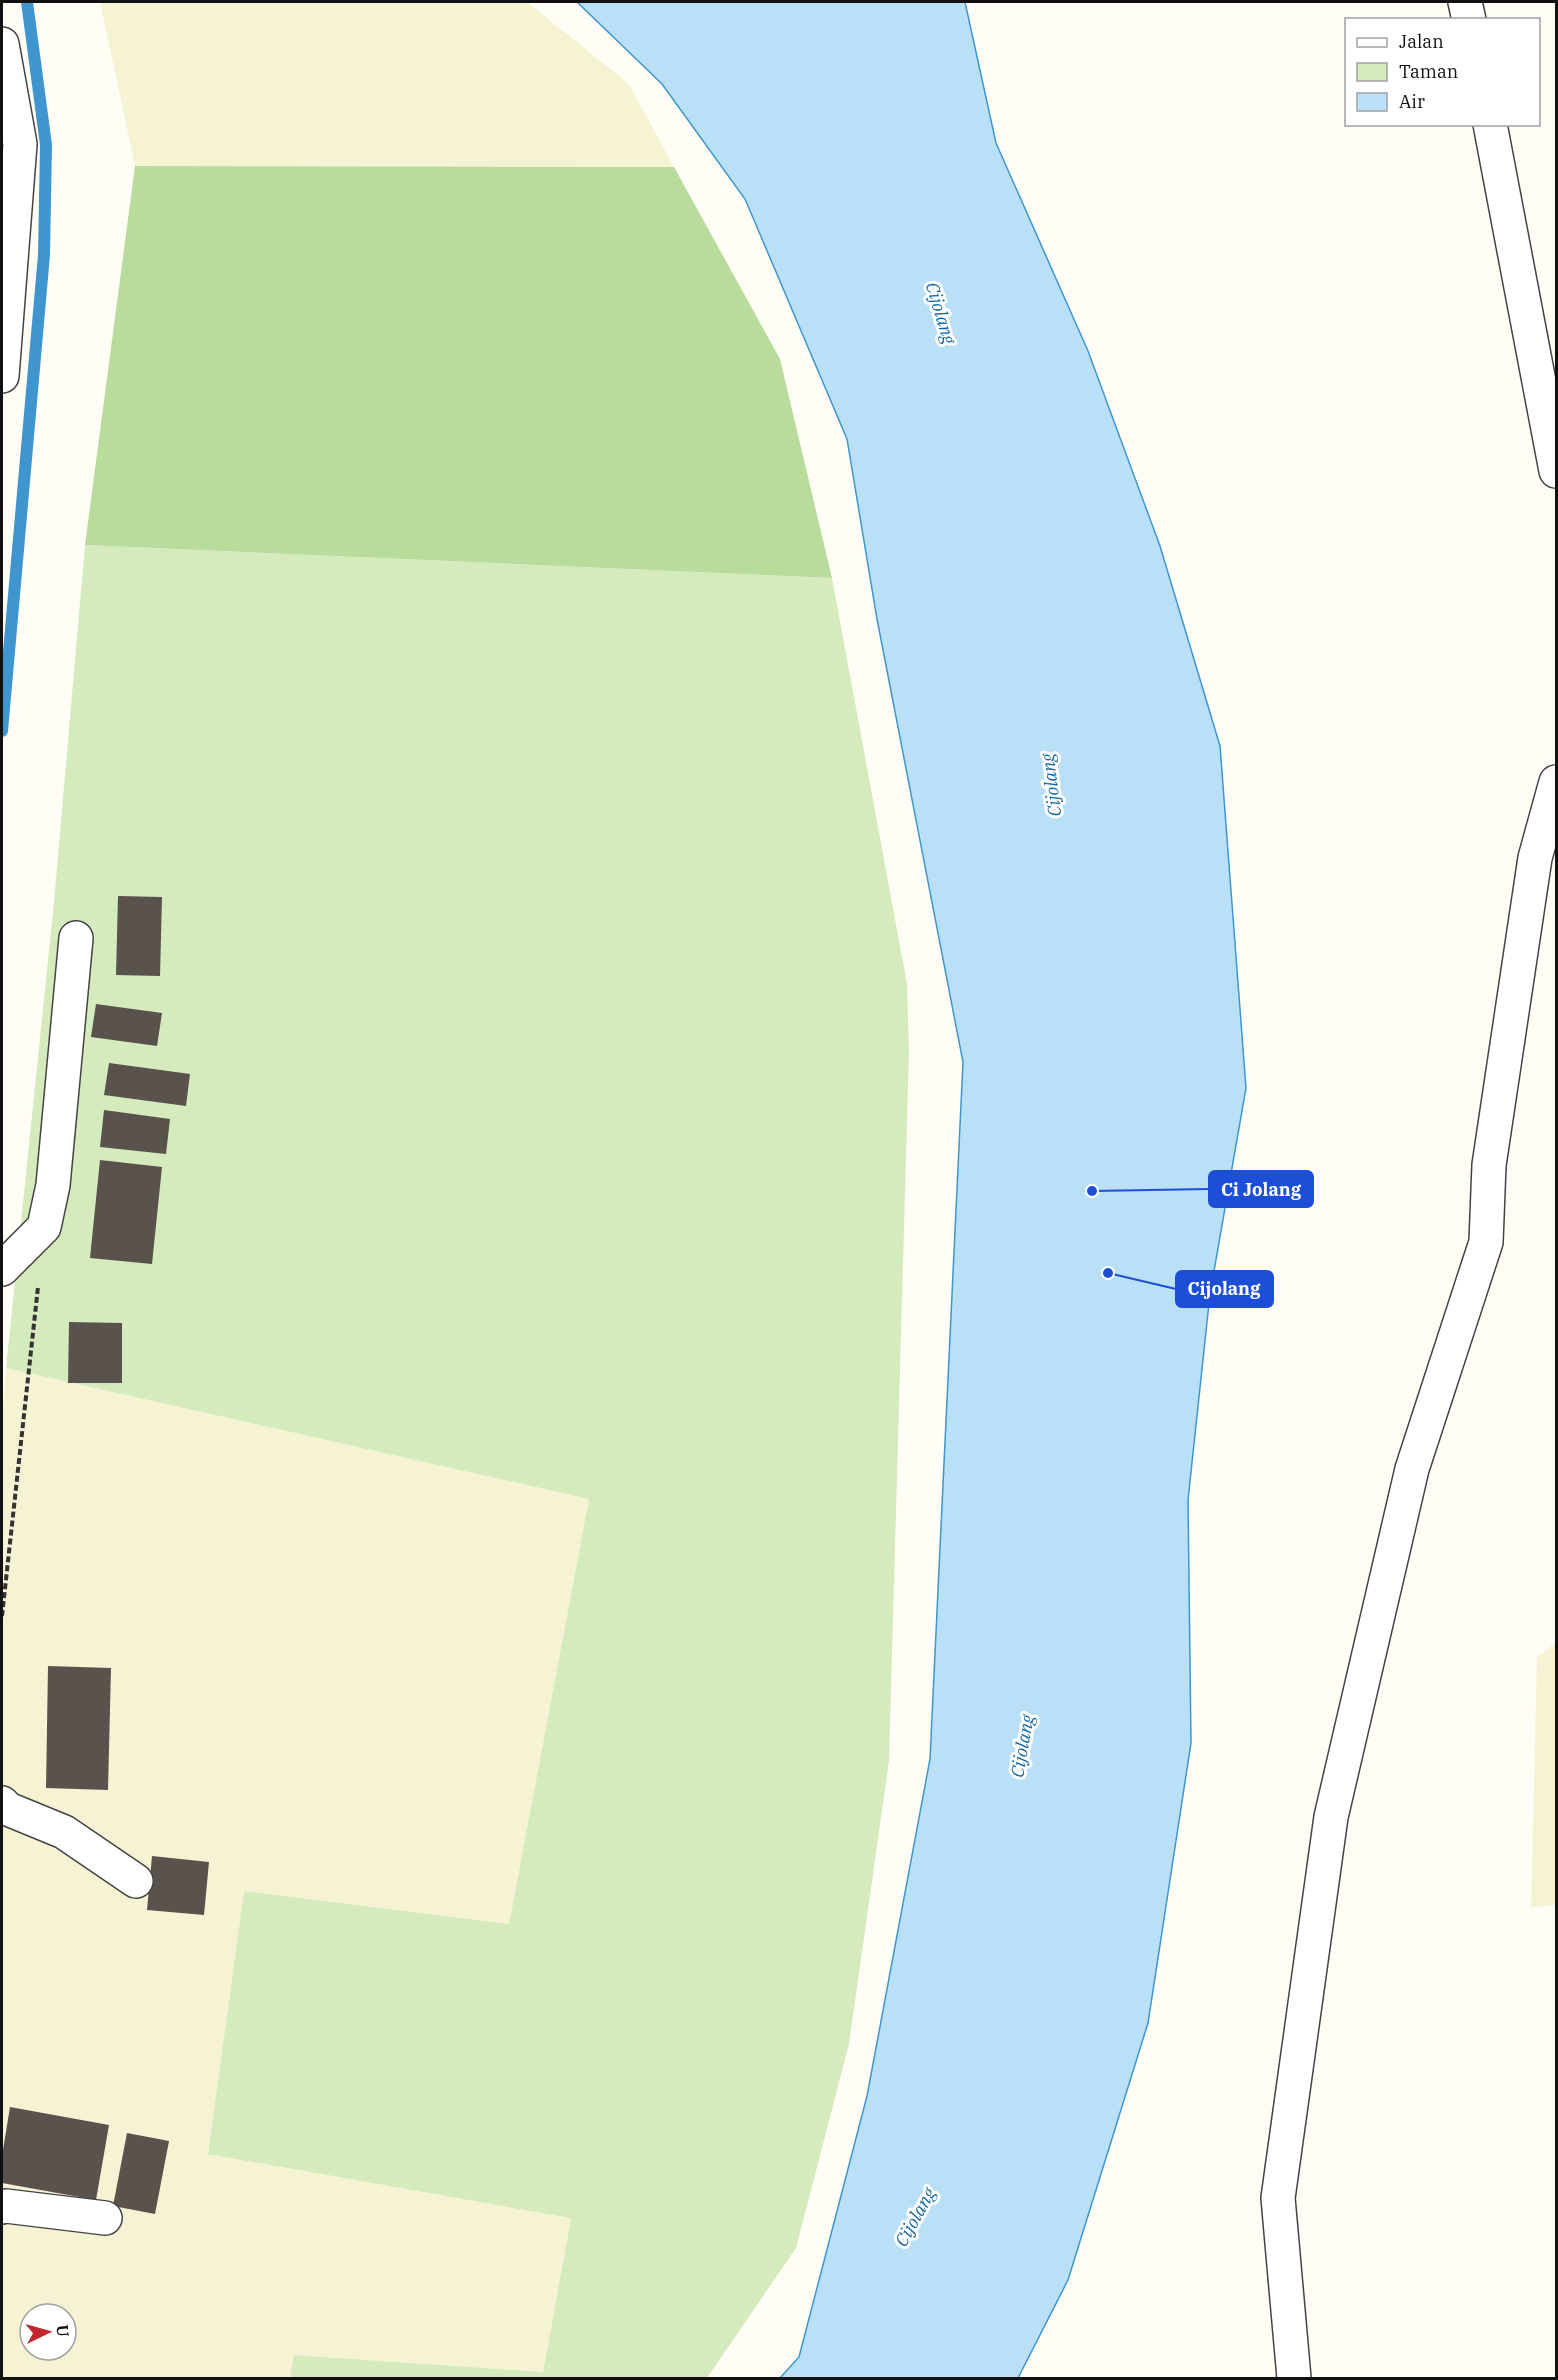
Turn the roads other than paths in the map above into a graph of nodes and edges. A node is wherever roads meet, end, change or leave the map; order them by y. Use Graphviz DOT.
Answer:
graph roads {
  1 [pos="1465,2"];
  2 [pos="1469,18"];
  3 [pos="2,44"];
  4 [pos="1490,126"];
  5 [pos="2,376"];
  6 [pos="1557,471"];
  7 [pos="1557,782"];
  8 [pos="76,938"];
  9 [pos="2,1269"];
  10 [pos="2,1803"];
  11 [pos="136,1881"];
  12 [pos="2,2207"];
  13 [pos="105,2218"];
  14 [pos="1294,2379"];
  1 -- 2 [label="street"];
  3 -- 5 [label="street"];
  4 -- 6 [label="street"];
  7 -- 14 [label="street"];
  8 -- 9 [label="street"];
  10 -- 11 [label="street"];
  12 -- 13 [label="street"];
}
